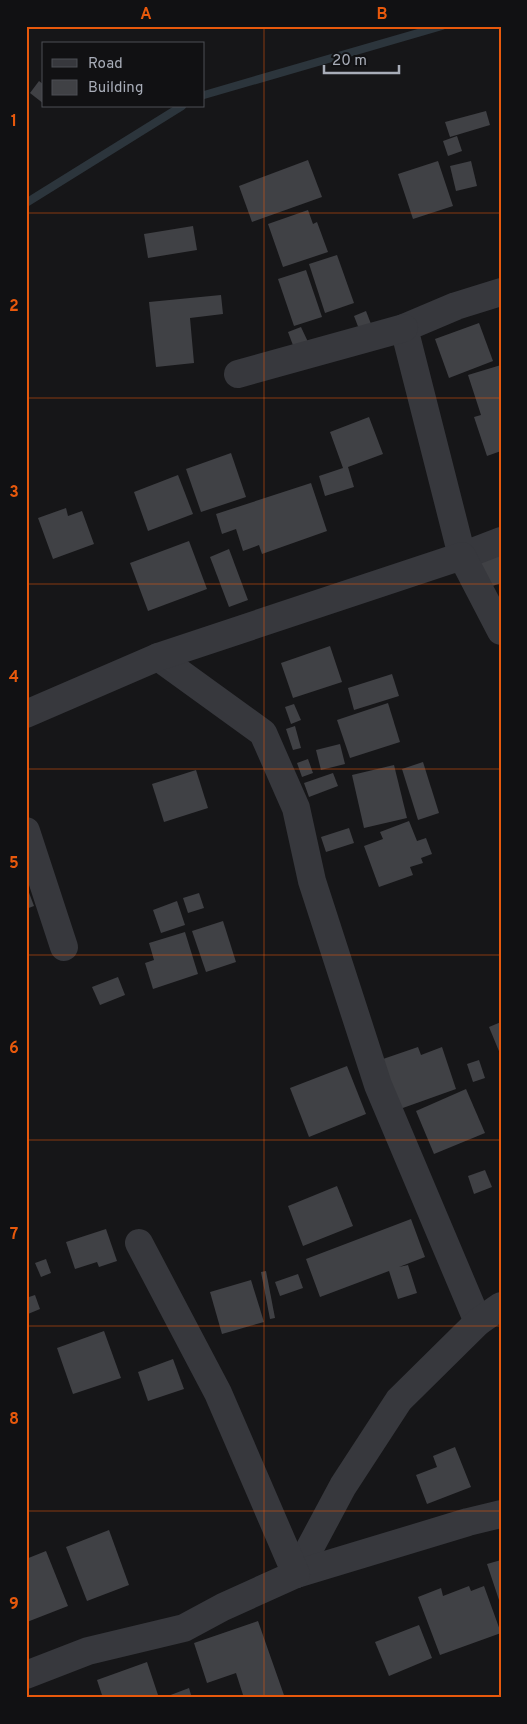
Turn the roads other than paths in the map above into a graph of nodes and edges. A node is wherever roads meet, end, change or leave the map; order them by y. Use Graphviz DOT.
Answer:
graph roads {
  1 [pos="501,292"];
  2 [pos="404,328"];
  3 [pos="238,374"];
  4 [pos="501,540"];
  5 [pos="462,556"];
  6 [pos="501,631"];
  7 [pos="158,657"];
  8 [pos="26,714"];
  9 [pos="26,831"];
  10 [pos="64,947"];
  11 [pos="139,1243"];
  12 [pos="501,1306"];
  13 [pos="478,1322"];
  14 [pos="501,1514"];
  15 [pos="296,1574"];
  16 [pos="26,1675"];
  1 -- 2 [label="street"];
  2 -- 3 [label="street"];
  2 -- 5 [label="street"];
  4 -- 5 [label="street"];
  5 -- 6 [label="street"];
  5 -- 7 [label="street"];
  7 -- 8 [label="street"];
  7 -- 13 [label="street"];
  9 -- 10 [label="street"];
  11 -- 15 [label="street"];
  12 -- 13 [label="street"];
  13 -- 15 [label="street"];
  14 -- 15 [label="street"];
  15 -- 16 [label="street"];
}
